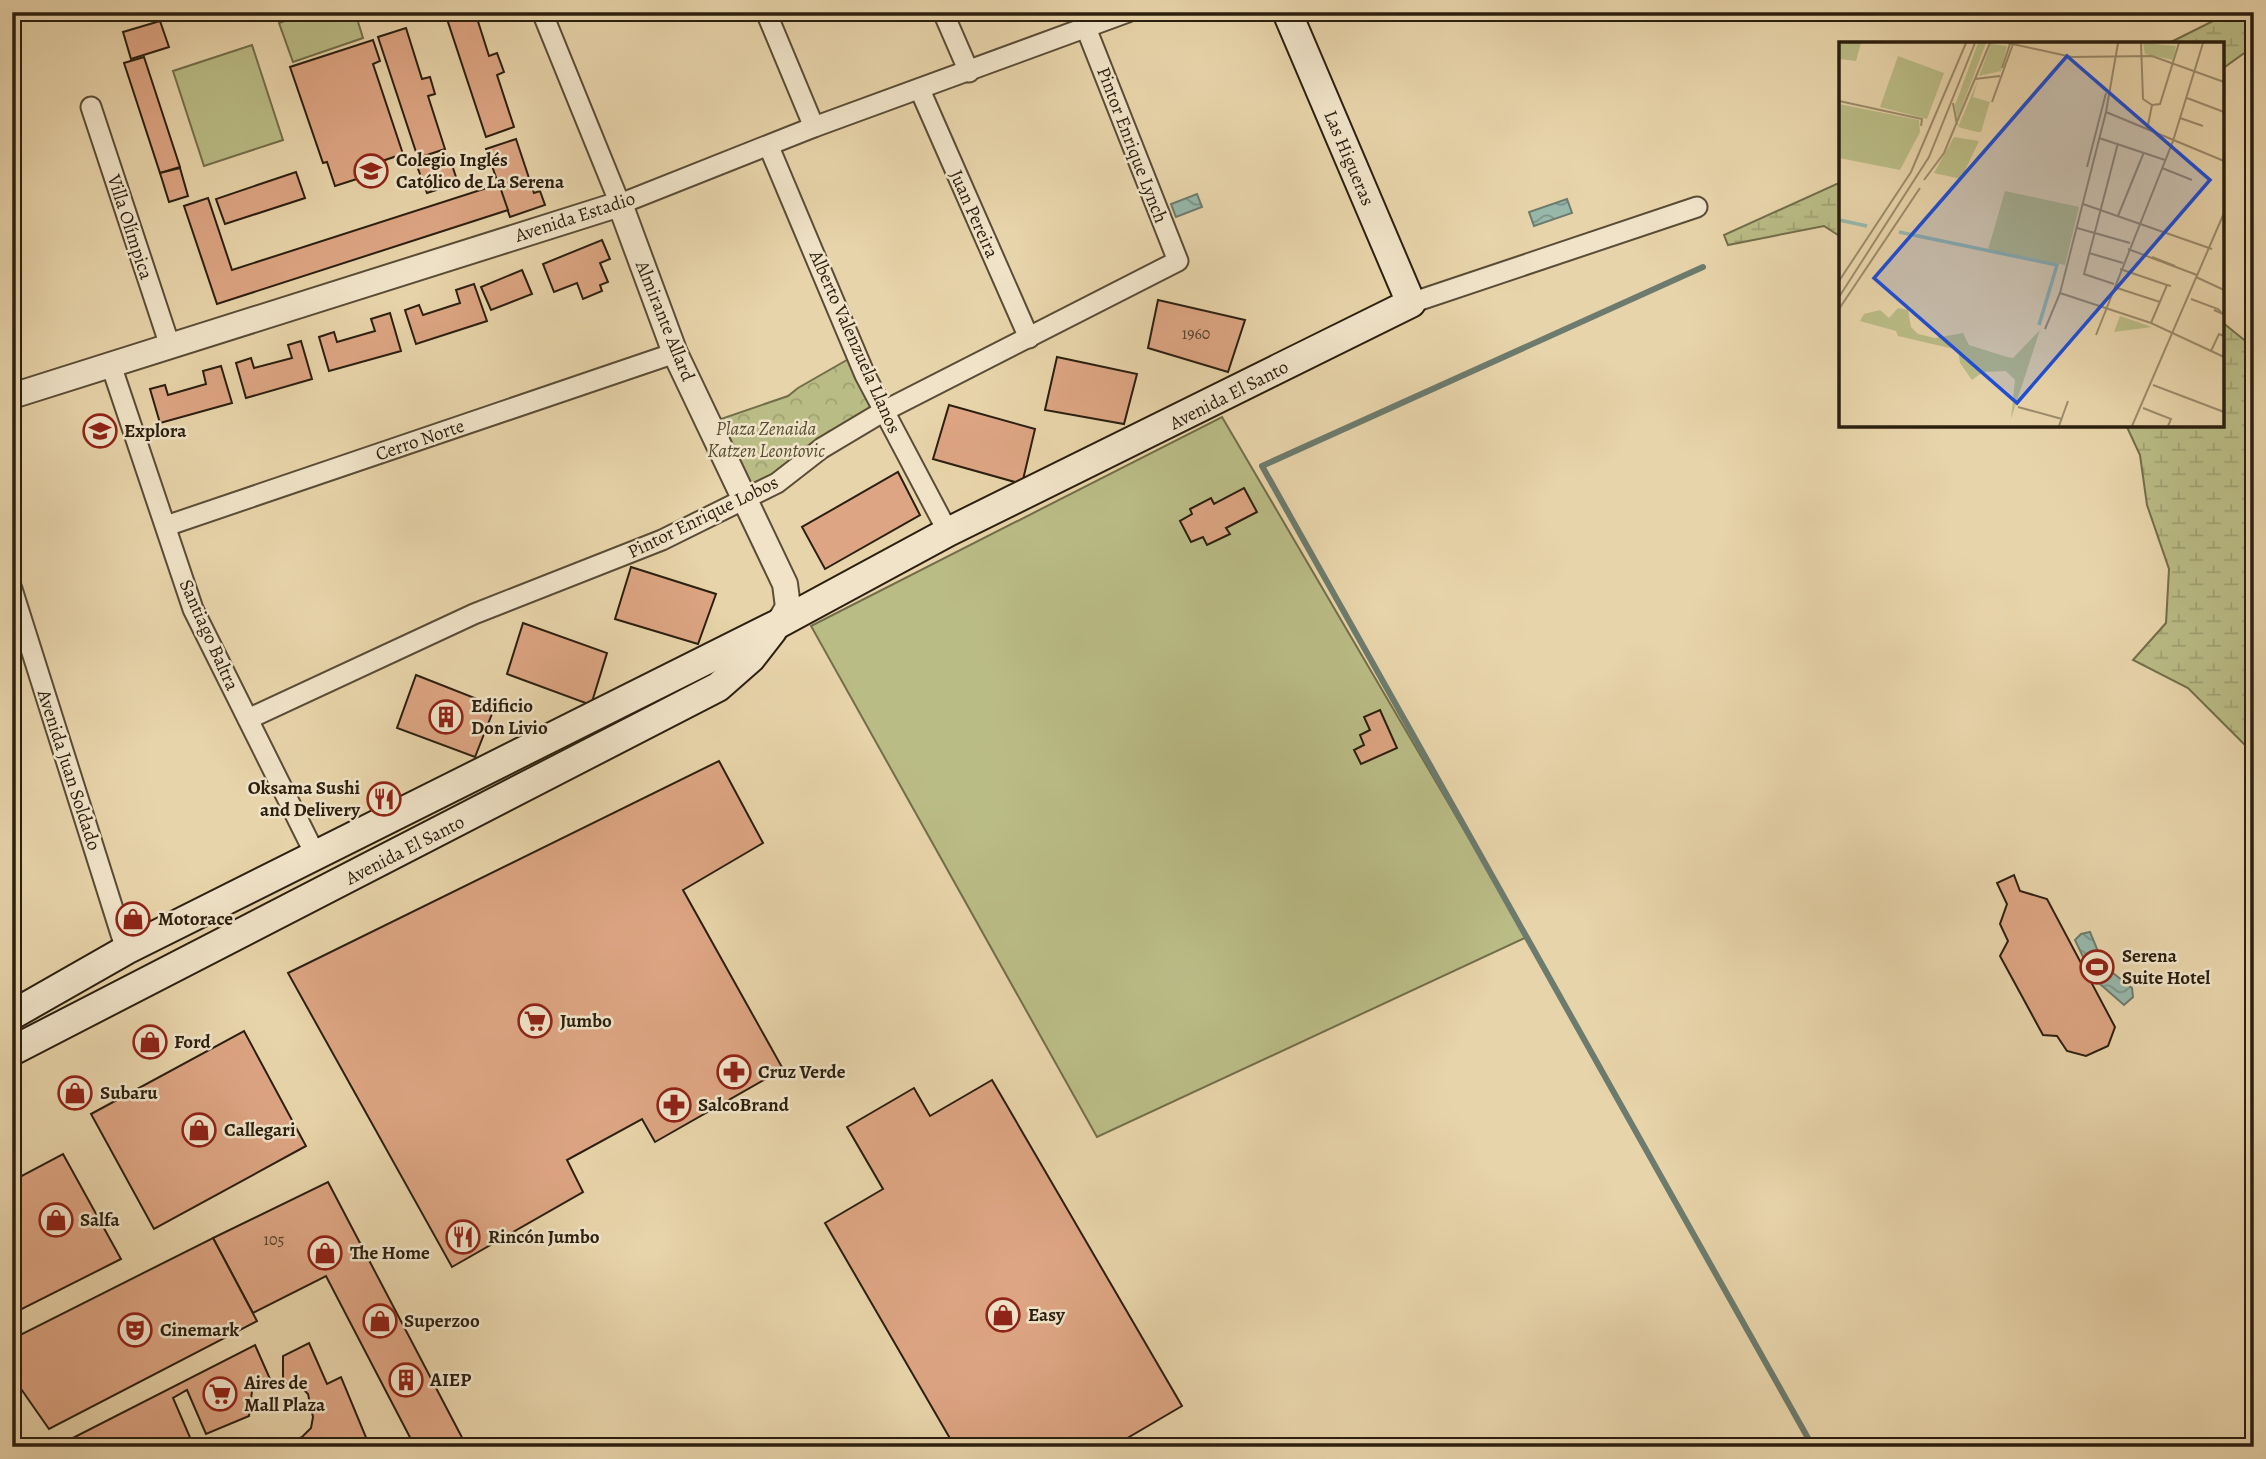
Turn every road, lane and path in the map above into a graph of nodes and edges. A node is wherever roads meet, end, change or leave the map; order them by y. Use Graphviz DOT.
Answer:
graph roads {
  1 [pos="542,12"];
  2 [pos="766,12"];
  3 [pos="943,12"];
  4 [pos="1128,12"];
  5 [pos="1287,12"];
  6 [pos="1096,21"];
  7 [pos="968,72"];
  8 [pos="920,90"];
  9 [pos="91,107"];
  10 [pos="814,127"];
  11 [pos="769,147"];
  12 [pos="620,204"];
  13 [pos="1697,208"];
  14 [pos="1178,261"];
  15 [pos="1410,303"];
  16 [pos="1029,338"];
  17 [pos="170,346"];
  18 [pos="675,354"];
  19 [pos="111,365"];
  20 [pos="12,396"];
  21 [pos="884,411"];
  22 [pos="743,498"];
  23 [pos="166,526"];
  24 [pos="948,533"];
  25 [pos="12,589"];
  26 [pos="17,622"];
  27 [pos="778,624"];
  28 [pos="248,719"];
  29 [pos="316,856"];
  30 [pos="126,950"];
  31 [pos="172,967"];
  32 [pos="12,1015"];
  33 [pos="12,1051"];
  1 -- 12 [label="street, Almirante Allard"];
  2 -- 10 [label="street"];
  3 -- 7 [label="street"];
  4 -- 6 [label="street, Avenida Estadio"];
  5 -- 15 [label="main road, Las Higueras"];
  6 -- 7 [label="street, Avenida Estadio"];
  6 -- 14 [label="street, Pintor Enrique Lynch"];
  7 -- 8 [label="street, Avenida Estadio"];
  8 -- 10 [label="street, Avenida Estadio"];
  8 -- 16 [label="street, Juan Pereira"];
  9 -- 17 [label="street, Villa Olímpica"];
  10 -- 11 [label="street, Avenida Estadio"];
  11 -- 12 [label="street, Avenida Estadio"];
  11 -- 21 [label="street, Alberto Valenzuela Llanos"];
  12 -- 17 [label="street, Avenida Estadio"];
  12 -- 18 [label="street, Almirante Allard"];
  13 -- 15 [label="street, Avenida El Santo"];
  14 -- 16 [label="street, Pintor Enrique Lobos"];
  15 -- 24 [label="main road, Avenida El Santo"];
  16 -- 21 [label="street, Pintor Enrique Lobos"];
  17 -- 19 [label="street, Avenida Estadio"];
  18 -- 22 [label="street, Almirante Allard"];
  18 -- 23 [label="street, Cerro Norte"];
  19 -- 20 [label="street, Avenida Estadio"];
  19 -- 23 [label="street, Santiago Baltra"];
  21 -- 22 [label="street, Pintor Enrique Lobos"];
  21 -- 24 [label="street, Alberto Valenzuela Llanos"];
  22 -- 27 [label="street, Almirante Allard"];
  22 -- 28 [label="street, Pintor Enrique Lobos"];
  23 -- 28 [label="street, Santiago Baltra"];
  24 -- 27 [label="main road, Avenida El Santo"];
  25 -- 26 [label="street, Avenida Juan Soldado"];
  26 -- 30 [label="street, Avenida Juan Soldado"];
  27 -- 29 [label="main road, Avenida El Santo"];
  27 -- 31 [label="main road, Avenida El Santo"];
  28 -- 29 [label="street, Santiago Baltra"];
  29 -- 30 [label="main road, Avenida El Santo"];
  30 -- 31 [label="main road"];
  30 -- 32 [label="main road, Avenida El Santo"];
  31 -- 33 [label="main road, Avenida El Santo"];
}
